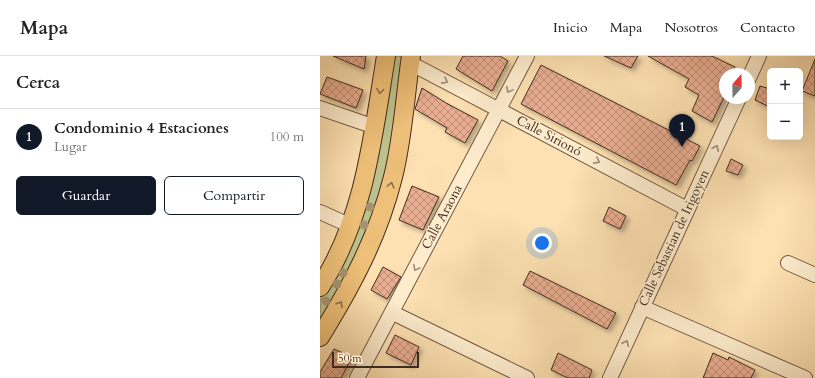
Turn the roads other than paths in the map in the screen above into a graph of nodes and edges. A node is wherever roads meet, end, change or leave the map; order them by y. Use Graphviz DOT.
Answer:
graph roads {
  1 [pos="386,56"];
  2 [pos="527,56"];
  3 [pos="759,56"];
  4 [pos="411,60"];
  5 [pos="754,68"];
  6 [pos="737,104"];
  7 [pos="320,108"];
  8 [pos="499,109"];
  9 [pos="375,127"];
  10 [pos="687,209"];
  11 [pos="320,212"];
  12 [pos="351,226"];
  13 [pos="788,263"];
  14 [pos="815,275"];
  15 [pos="320,287"];
  16 [pos="642,307"];
  17 [pos="393,313"];
  18 [pos="320,337"];
  19 [pos="357,378"];
  20 [pos="527,378"];
  21 [pos="610,378"];
  22 [pos="805,378"];
  1 -- 9 [label="main road, one-way"];
  2 -- 8 [label="street, Calle Araona, one-way"];
  3 -- 5 [label="street"];
  4 -- 8 [label="street, Calle Sirionó, one-way"];
  18 -- 4 [label="main road, one-way"];
  10 -- 6 [label="street, Calle Sebastian de Irigoyen, one-way"];
  7 -- 9 [label="street"];
  8 -- 10 [label="street, Calle Sirionó, one-way"];
  8 -- 17 [label="street, Calle Araona, one-way"];
  9 -- 12 [label="main road"];
  10 -- 16 [label="street, Calle Sebastian de Irigoyen"];
  11 -- 12 [label="street"];
  12 -- 15 [label="main road"];
  13 -- 14 [label="street"];
  21 -- 16 [label="street, Calle Sebastian de Irigoyen, one-way"];
  16 -- 22 [label="street"];
  17 -- 19 [label="street, Calle Araona"];
  17 -- 20 [label="street"];
}
